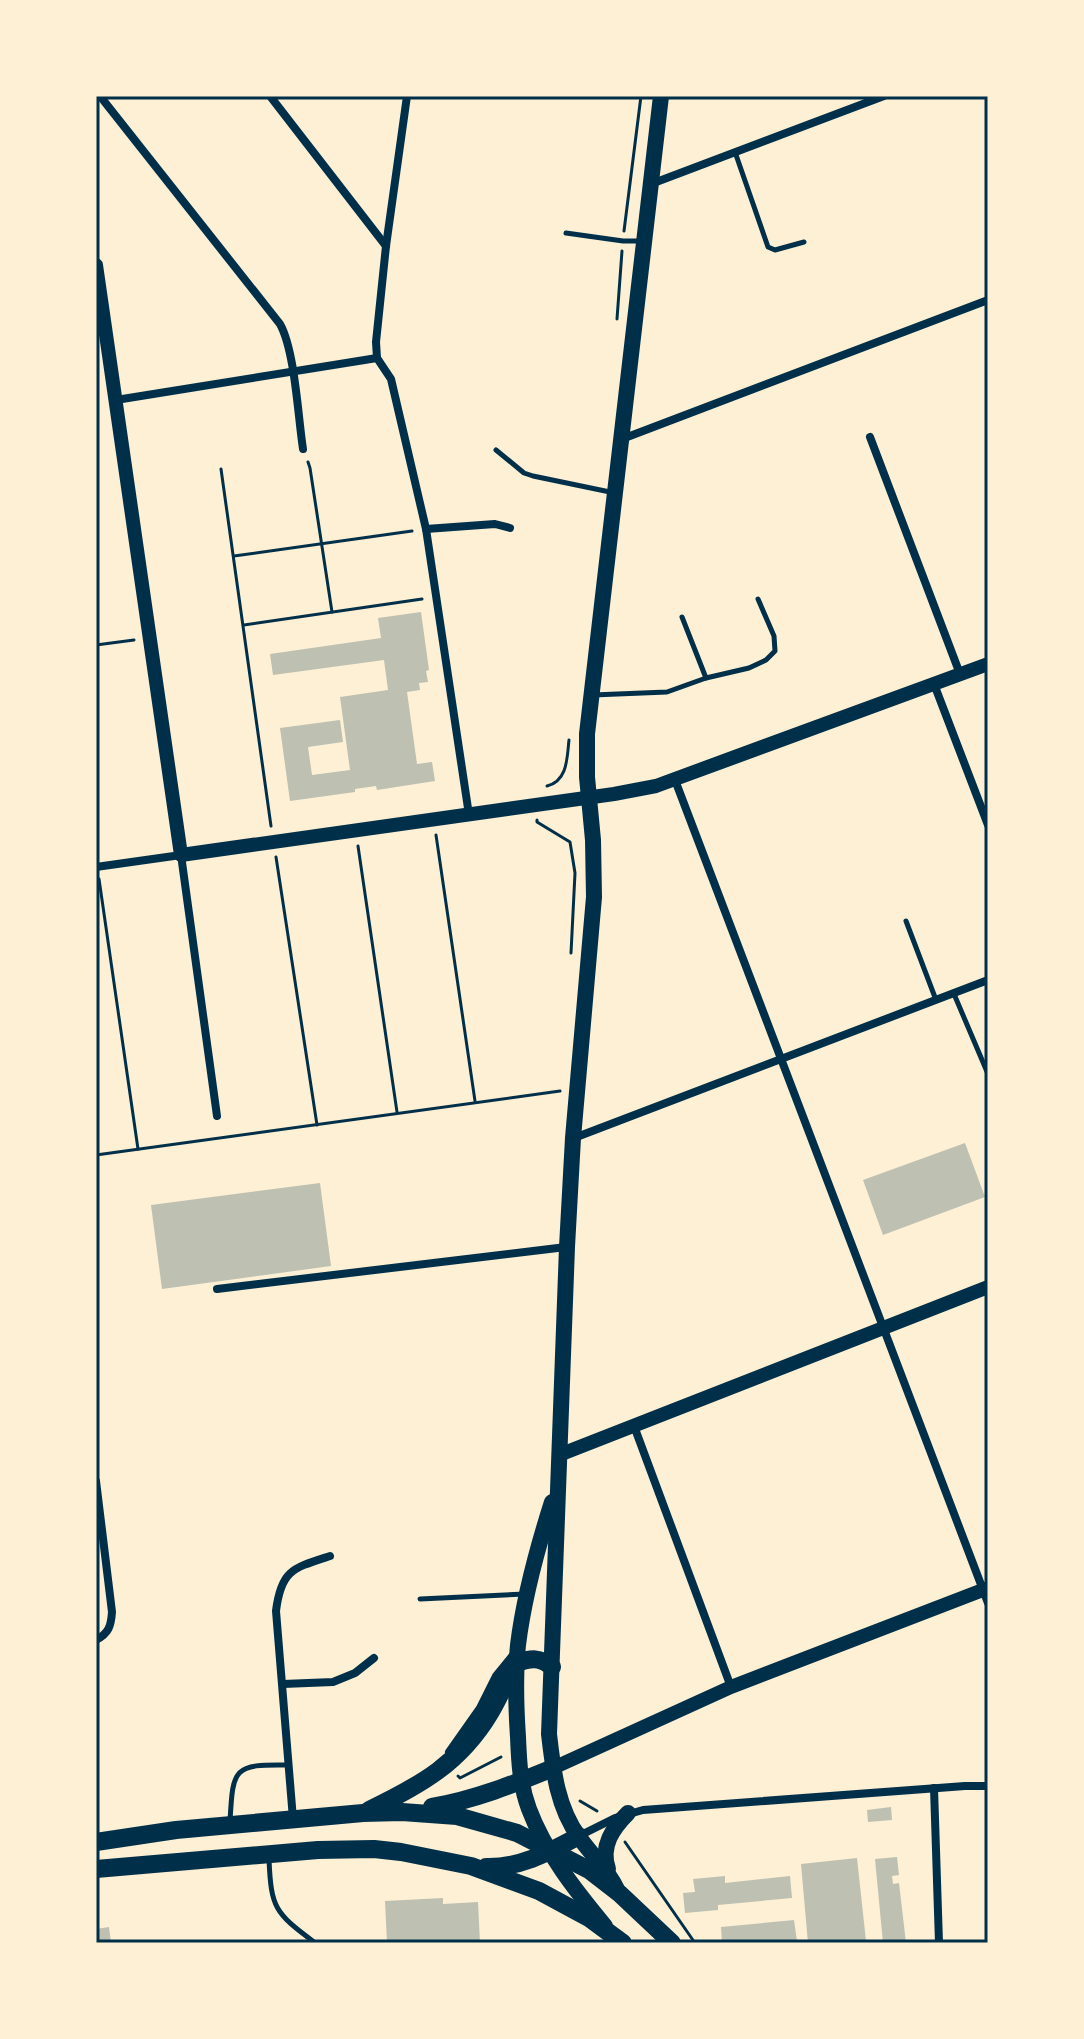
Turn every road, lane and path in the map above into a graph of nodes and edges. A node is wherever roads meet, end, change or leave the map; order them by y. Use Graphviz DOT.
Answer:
graph roads {
  1 [pos="100,96"];
  2 [pos="270,96"];
  3 [pos="407,96"];
  4 [pos="661,96"];
  5 [pos="884,96"];
  6 [pos="279,101"];
  7 [pos="735,152"];
  8 [pos="651,184"];
  9 [pos="566,233"];
  10 [pos="645,241"];
  11 [pos="804,242"];
  12 [pos="386,246"];
  13 [pos="96,265"];
  14 [pos="988,300"];
  15 [pos="377,358"];
  16 [pos="293,372"];
  17 [pos="116,400"];
  18 [pos="870,437"];
  19 [pos="621,439"];
  20 [pos="303,449"];
  21 [pos="496,450"];
  22 [pos="221,469"];
  23 [pos="615,493"];
  24 [pos="510,528"];
  25 [pos="426,529"];
  26 [pos="322,543"];
  27 [pos="234,556"];
  28 [pos="437,596"];
  29 [pos="758,599"];
  30 [pos="332,612"];
  31 [pos="682,617"];
  32 [pos="244,625"];
  33 [pos="150,637"];
  34 [pos="96,645"];
  35 [pos="988,664"];
  36 [pos="960,674"];
  37 [pos="706,678"];
  38 [pos="934,684"];
  39 [pos="592,695"];
  40 [pos="675,780"];
  41 [pos="588,797"];
  42 [pos="469,815"];
  43 [pos="434,819"];
  44 [pos="988,825"];
  45 [pos="356,830"];
  46 [pos="272,842"];
  47 [pos="181,855"];
  48 [pos="97,867"];
  49 [pos="906,921"];
  50 [pos="988,980"];
  51 [pos="953,993"];
  52 [pos="936,1000"];
  53 [pos="781,1059"];
  54 [pos="988,1074"];
  55 [pos="578,1087"];
  56 [pos="476,1102"];
  57 [pos="397,1113"];
  58 [pos="217,1116"];
  59 [pos="317,1125"];
  60 [pos="573,1138"];
  61 [pos="138,1149"];
  62 [pos="96,1155"];
  63 [pos="567,1247"];
  64 [pos="988,1287"];
  65 [pos="217,1289"];
  66 [pos="883,1328"];
  67 [pos="634,1426"];
  68 [pos="559,1455"];
  69 [pos="96,1481"];
  70 [pos="558,1482"];
  71 [pos="330,1556"];
  72 [pos="526,1594"];
  73 [pos="986,1594"];
  74 [pos="420,1599"];
  75 [pos="96,1640"];
  76 [pos="517,1657"];
  77 [pos="374,1658"];
  78 [pos="552,1667"];
  79 [pos="283,1684"];
  80 [pos="731,1687"];
  81 [pos="519,1756"];
  82 [pos="289,1765"];
  83 [pos="446,1766"];
  84 [pos="553,1768"];
  85 [pos="520,1782"];
  86 [pos="988,1786"];
  87 [pos="934,1788"];
  88 [pos="402,1812"];
  89 [pos="363,1813"];
  90 [pos="628,1813"];
  91 [pos="293,1815"];
  92 [pos="230,1825"];
  93 [pos="579,1836"];
  94 [pos="96,1842"];
  95 [pos="550,1851"];
  96 [pos="269,1854"];
  97 [pos="471,1866"];
  98 [pos="98,1869"];
  99 [pos="610,1874"];
  100 [pos="620,1894"];
  101 [pos="619,1940"];
  102 [pos="314,1942"];
  103 [pos="672,1943"];
  104 [pos="939,1943"];
  1 -- 16 [label="street"];
  2 -- 6 [label="street"];
  3 -- 12 [label="street"];
  4 -- 8 [label="main road"];
  5 -- 7 [label="street"];
  6 -- 12 [label="street"];
  7 -- 8 [label="street"];
  7 -- 11 [label="lane"];
  8 -- 10 [label="main road"];
  9 -- 10 [label="lane"];
  10 -- 19 [label="main road"];
  12 -- 15 [label="street"];
  13 -- 17 [label="street"];
  14 -- 19 [label="street"];
  15 -- 16 [label="street"];
  15 -- 25 [label="street"];
  16 -- 17 [label="street"];
  16 -- 20 [label="street"];
  17 -- 33 [label="street"];
  18 -- 36 [label="street"];
  19 -- 23 [label="main road"];
  20 -- 26 [label="path"];
  21 -- 23 [label="lane"];
  22 -- 27 [label="path"];
  23 -- 39 [label="main road"];
  24 -- 25 [label="street"];
  25 -- 26 [label="path"];
  25 -- 28 [label="street"];
  26 -- 27 [label="path"];
  26 -- 30 [label="path"];
  27 -- 32 [label="path"];
  28 -- 30 [label="path"];
  28 -- 42 [label="street"];
  29 -- 37 [label="lane"];
  30 -- 32 [label="path"];
  31 -- 37 [label="lane"];
  32 -- 46 [label="path"];
  33 -- 34 [label="path"];
  33 -- 47 [label="street"];
  35 -- 36 [label="street"];
  36 -- 38 [label="street"];
  37 -- 39 [label="lane"];
  38 -- 40 [label="street"];
  38 -- 44 [label="street"];
  39 -- 41 [label="main road"];
  40 -- 41 [label="street"];
  40 -- 53 [label="street"];
  41 -- 42 [label="street"];
  41 -- 55 [label="main road"];
  42 -- 43 [label="street"];
  43 -- 45 [label="street"];
  43 -- 56 [label="path"];
  45 -- 46 [label="street"];
  45 -- 57 [label="path"];
  46 -- 47 [label="street"];
  46 -- 59 [label="path"];
  47 -- 48 [label="street"];
  47 -- 58 [label="street"];
  48 -- 61 [label="path"];
  49 -- 52 [label="lane"];
  50 -- 51 [label="street"];
  51 -- 52 [label="street"];
  51 -- 54 [label="lane"];
  52 -- 53 [label="street"];
  53 -- 60 [label="street"];
  53 -- 66 [label="street"];
  55 -- 56 [label="path"];
  55 -- 60 [label="main road"];
  56 -- 57 [label="path"];
  57 -- 59 [label="path"];
  59 -- 61 [label="path"];
  60 -- 63 [label="main road"];
  61 -- 62 [label="path"];
  63 -- 65 [label="street"];
  63 -- 68 [label="main road"];
  64 -- 66 [label="street"];
  66 -- 67 [label="street"];
  66 -- 73 [label="street"];
  67 -- 68 [label="street"];
  67 -- 80 [label="street"];
  68 -- 70 [label="main road"];
  69 -- 75 [label="street"];
  70 -- 72 [label="main road"];
  70 -- 78 [label="main road"];
  71 -- 79 [label="street"];
  72 -- 74 [label="lane"];
  72 -- 76 [label="main road"];
  73 -- 80 [label="street"];
  76 -- 78 [label="main road"];
  76 -- 81 [label="main road"];
  76 -- 83 [label="main road"];
  76 -- 91 [label="street"];
  77 -- 79 [label="street"];
  78 -- 84 [label="main road"];
  79 -- 82 [label="street"];
  80 -- 84 [label="street"];
  81 -- 83 [label="path"];
  81 -- 85 [label="main road"];
  82 -- 91 [label="street"];
  82 -- 92 [label="lane"];
  83 -- 89 [label="main road"];
  84 -- 85 [label="main road"];
  84 -- 93 [label="main road"];
  85 -- 88 [label="main road"];
  85 -- 95 [label="main road"];
  86 -- 87 [label="street"];
  87 -- 90 [label="street"];
  87 -- 104 [label="street"];
  88 -- 89 [label="main road"];
  88 -- 95 [label="main road"];
  89 -- 91 [label="main road"];
  90 -- 93 [label="street"];
  90 -- 99 [label="main road"];
  91 -- 92 [label="main road"];
  92 -- 94 [label="main road"];
  93 -- 95 [label="main road"];
  93 -- 99 [label="main road"];
  95 -- 97 [label="main road"];
  95 -- 100 [label="main road"];
  95 -- 101 [label="main road"];
  96 -- 97 [label="main road"];
  96 -- 98 [label="main road"];
  96 -- 102 [label="lane"];
  97 -- 101 [label="main road"];
  99 -- 100 [label="main road"];
  100 -- 103 [label="main road"];
}
